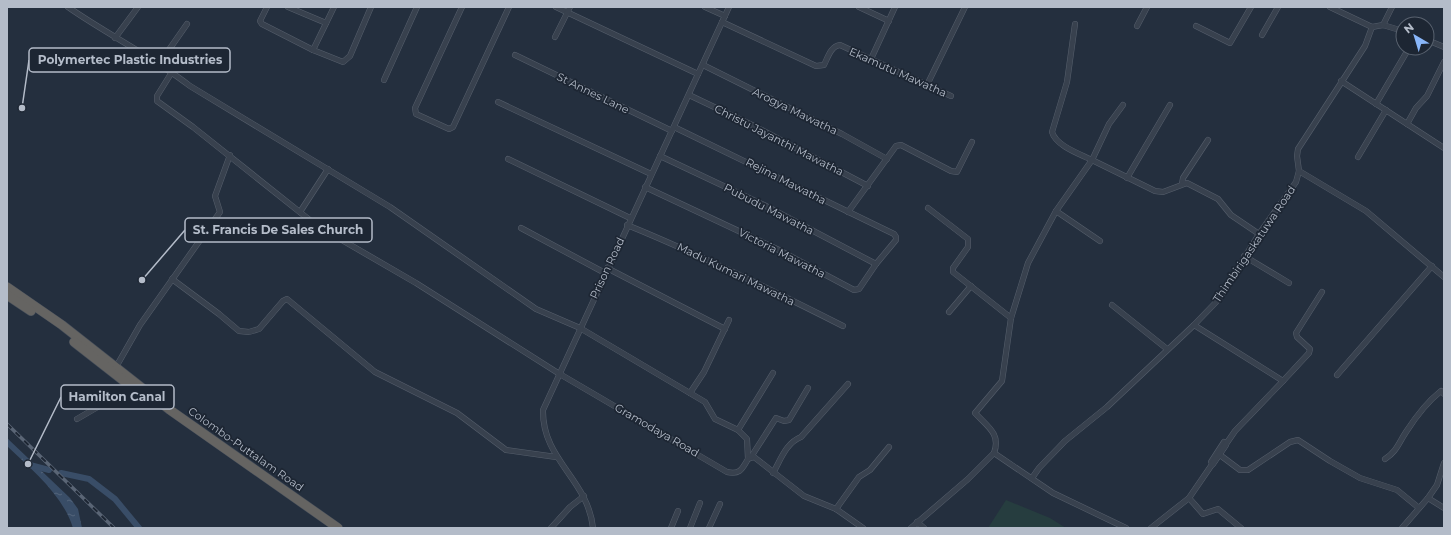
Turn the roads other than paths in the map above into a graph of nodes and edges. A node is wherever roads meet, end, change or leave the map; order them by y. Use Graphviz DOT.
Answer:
graph roads {
  1 [pos="68,7"];
  2 [pos="138,7"];
  3 [pos="267,7"];
  4 [pos="288,7"];
  5 [pos="334,7"];
  6 [pos="371,7"];
  7 [pos="417,7"];
  8 [pos="462,7"];
  9 [pos="508,7"];
  10 [pos="556,7"];
  11 [pos="570,7"];
  12 [pos="705,7"];
  13 [pos="729,7"];
  14 [pos="859,7"];
  15 [pos="895,7"];
  16 [pos="965,7"];
  17 [pos="1147,7"];
  18 [pos="1251,7"];
  19 [pos="1278,7"];
  20 [pos="1330,7"];
  21 [pos="1392,7"];
  22 [pos="568,13"];
  23 [pos="725,16"];
  24 [pos="889,21"];
  25 [pos="722,22"];
  26 [pos="187,24"];
  27 [pos="326,24"];
  28 [pos="1075,24"];
  29 [pos="1383,25"];
  30 [pos="1137,26"];
  31 [pos="1196,26"];
  32 [pos="1372,27"];
  33 [pos="1395,29"];
  34 [pos="1262,35"];
  35 [pos="555,37"];
  36 [pos="115,38"];
  37 [pos="313,50"];
  38 [pos="515,55"];
  39 [pos="1404,56"];
  40 [pos="871,59"];
  41 [pos="1444,62"];
  42 [pos="159,64"];
  43 [pos="703,65"];
  44 [pos="172,72"];
  45 [pos="698,74"];
  46 [pos="384,80"];
  47 [pos="1341,81"];
  48 [pos="927,85"];
  49 [pos="689,95"];
  50 [pos="951,96"];
  51 [pos="498,102"];
  52 [pos="1376,104"];
  53 [pos="1123,105"];
  54 [pos="1170,105"];
  55 [pos="1386,110"];
  56 [pos="1407,124"];
  57 [pos="673,129"];
  58 [pos="1208,140"];
  59 [pos="972,142"];
  60 [pos="1444,148"];
  61 [pos="230,155"];
  62 [pos="660,156"];
  63 [pos="1358,157"];
  64 [pos="508,159"];
  65 [pos="887,159"];
  66 [pos="1092,160"];
  67 [pos="328,169"];
  68 [pos="1299,171"];
  69 [pos="651,174"];
  70 [pos="1127,178"];
  71 [pos="1182,184"];
  72 [pos="868,186"];
  73 [pos="645,187"];
  74 [pos="928,208"];
  75 [pos="1056,211"];
  76 [pos="300,212"];
  77 [pos="848,212"];
  78 [pos="630,218"];
  79 [pos="627,225"];
  80 [pos="521,228"];
  81 [pos="1259,234"];
  82 [pos="896,237"];
  83 [pos="1100,241"];
  84 [pos="1244,256"];
  85 [pos="876,264"];
  86 [pos="1432,266"];
  87 [pos="606,270"];
  88 [pos="1444,277"];
  89 [pos="172,279"];
  90 [pos="1289,283"];
  91 [pos="971,286"];
  92 [pos="7,287"];
  93 [pos="1322,292"];
  94 [pos="7,295"];
  95 [pos="1112,306"];
  96 [pos="949,312"];
  97 [pos="1011,318"];
  98 [pos="729,320"];
  99 [pos="1194,325"];
  100 [pos="843,326"];
  101 [pos="580,328"];
  102 [pos="725,328"];
  103 [pos="1167,348"];
  104 [pos="116,367"];
  105 [pos="773,372"];
  106 [pos="558,373"];
  107 [pos="1337,375"];
  108 [pos="1283,381"];
  109 [pos="848,384"];
  110 [pos="132,387"];
  111 [pos="808,388"];
  112 [pos="690,393"];
  113 [pos="1444,394"];
  114 [pos="77,419"];
  115 [pos="738,430"];
  116 [pos="890,447"];
  117 [pos="994,453"];
  118 [pos="1220,455"];
  119 [pos="556,456"];
  120 [pos="750,458"];
  121 [pos="1385,459"];
  122 [pos="1444,463"];
  123 [pos="773,473"];
  124 [pos="1438,477"];
  125 [pos="1032,478"];
  126 [pos="1444,480"];
  127 [pos="584,496"];
  128 [pos="1188,498"];
  129 [pos="1428,498"];
  130 [pos="700,503"];
  131 [pos="720,504"];
  132 [pos="1419,508"];
  133 [pos="1444,508"];
  134 [pos="836,510"];
  135 [pos="678,511"];
  136 [pos="917,522"];
  137 [pos="328,528"];
  138 [pos="338,528"];
  139 [pos="551,528"];
  140 [pos="593,528"];
  141 [pos="671,528"];
  142 [pos="690,528"];
  143 [pos="709,528"];
  144 [pos="863,528"];
  145 [pos="911,528"];
  146 [pos="924,528"];
  147 [pos="1126,528"];
  148 [pos="1151,528"];
  149 [pos="1241,528"];
  150 [pos="1402,528"];
  1 -- 36 [label="street"];
  2 -- 36 [label="street"];
  3 -- 37 [label="street"];
  4 -- 27 [label="street"];
  5 -- 27 [label="street"];
  6 -- 37 [label="street"];
  7 -- 46 [label="street"];
  8 -- 9 [label="street"];
  10 -- 22 [label="street"];
  11 -- 22 [label="street"];
  12 -- 23 [label="street"];
  13 -- 23 [label="street, Prison Road"];
  14 -- 24 [label="street"];
  15 -- 24 [label="street"];
  16 -- 48 [label="street"];
  17 -- 30 [label="street"];
  18 -- 31 [label="street"];
  19 -- 34 [label="street"];
  20 -- 32 [label="street"];
  21 -- 29 [label="street"];
  22 -- 35 [label="street"];
  22 -- 45 [label="street"];
  23 -- 25 [label="street, Prison Road"];
  24 -- 40 [label="street"];
  25 -- 40 [label="street, Ekamutu Mawatha"];
  25 -- 43 [label="street, Prison Road"];
  26 -- 42 [label="street"];
  27 -- 37 [label="street"];
  28 -- 66 [label="street"];
  29 -- 32 [label="street"];
  29 -- 33 [label="street"];
  32 -- 47 [label="street, Thimbirigaskatuwa Road"];
  36 -- 42 [label="street"];
  38 -- 57 [label="street, St Annes Lane"];
  39 -- 52 [label="street"];
  40 -- 48 [label="street, Ekamutu Mawatha"];
  41 -- 56 [label="street"];
  42 -- 44 [label="street"];
  43 -- 45 [label="street, Prison Road"];
  43 -- 65 [label="street, Arogya Mawatha"];
  44 -- 61 [label="street"];
  44 -- 67 [label="street"];
  45 -- 49 [label="street, Prison Road"];
  47 -- 52 [label="street"];
  47 -- 68 [label="street, Thimbirigaskatuwa Road"];
  48 -- 50 [label="street, Ekamutu Mawatha"];
  49 -- 57 [label="street, Prison Road"];
  49 -- 72 [label="street, Christu Jayanthi Mawatha"];
  51 -- 69 [label="street"];
  52 -- 55 [label="street"];
  53 -- 66 [label="street"];
  54 -- 70 [label="street"];
  55 -- 56 [label="street"];
  55 -- 63 [label="street"];
  56 -- 60 [label="street"];
  57 -- 62 [label="street, Prison Road"];
  57 -- 77 [label="street, Rejina Mawatha"];
  58 -- 71 [label="street"];
  59 -- 65 [label="street"];
  61 -- 76 [label="street"];
  61 -- 89 [label="street"];
  62 -- 69 [label="street, Prison Road"];
  62 -- 85 [label="street, Pubudu Mawatha"];
  64 -- 78 [label="street"];
  65 -- 72 [label="street"];
  66 -- 70 [label="street"];
  66 -- 75 [label="street"];
  67 -- 76 [label="street"];
  67 -- 101 [label="street"];
  68 -- 81 [label="street, Thimbirigaskatuwa Road"];
  68 -- 86 [label="street"];
  69 -- 73 [label="street, Prison Road"];
  70 -- 71 [label="street"];
  71 -- 81 [label="street"];
  72 -- 77 [label="street"];
  73 -- 78 [label="street, Prison Road"];
  73 -- 85 [label="street, Victoria Mawatha"];
  74 -- 91 [label="street"];
  75 -- 83 [label="street"];
  75 -- 97 [label="street"];
  76 -- 106 [label="street"];
  77 -- 82 [label="street, Rejina Mawatha"];
  78 -- 79 [label="street, Prison Road"];
  79 -- 87 [label="street, Prison Road"];
  79 -- 100 [label="street, Madu Kumari Mawatha"];
  80 -- 87 [label="street"];
  81 -- 84 [label="street, Thimbirigaskatuwa Road"];
  82 -- 85 [label="street, Victoria Mawatha"];
  84 -- 90 [label="street"];
  84 -- 99 [label="street, Thimbirigaskatuwa Road"];
  86 -- 88 [label="street"];
  86 -- 107 [label="street"];
  87 -- 101 [label="street, Prison Road"];
  87 -- 102 [label="street"];
  89 -- 104 [label="street"];
  89 -- 119 [label="street"];
  91 -- 96 [label="street"];
  91 -- 97 [label="street"];
  92 -- 104 [label="highway, Colombo-Puttalam Road"];
  93 -- 108 [label="street"];
  94 -- 110 [label="highway, Colombo-Puttalam Road"];
  95 -- 103 [label="street"];
  97 -- 117 [label="street"];
  98 -- 102 [label="street"];
  99 -- 103 [label="street, Thimbirigaskatuwa Road"];
  99 -- 108 [label="street"];
  101 -- 106 [label="street, Prison Road"];
  101 -- 112 [label="street"];
  102 -- 112 [label="street"];
  103 -- 125 [label="street, Thimbirigaskatuwa Road"];
  104 -- 138 [label="highway, Colombo-Puttalam Road"];
  105 -- 115 [label="street"];
  106 -- 119 [label="street, Prison Road"];
  106 -- 120 [label="street, Gramodaya Road"];
  108 -- 118 [label="street"];
  109 -- 123 [label="street"];
  110 -- 114 [label="street"];
  110 -- 137 [label="highway, Colombo-Puttalam Road"];
  111 -- 120 [label="street, Gramodaya Road"];
  112 -- 115 [label="street"];
  113 -- 121 [label="street"];
  115 -- 120 [label="street"];
  116 -- 134 [label="street"];
  117 -- 125 [label="street"];
  117 -- 136 [label="street"];
  118 -- 128 [label="street"];
  118 -- 132 [label="street"];
  119 -- 127 [label="street, Prison Road"];
  120 -- 123 [label="street"];
  122 -- 124 [label="street"];
  123 -- 134 [label="street"];
  124 -- 126 [label="street"];
  124 -- 129 [label="street"];
  125 -- 147 [label="street"];
  127 -- 139 [label="street"];
  127 -- 140 [label="street, Prison Road"];
  128 -- 148 [label="street"];
  128 -- 149 [label="street"];
  129 -- 132 [label="street"];
  129 -- 133 [label="street"];
  130 -- 142 [label="street"];
  131 -- 143 [label="street"];
  132 -- 150 [label="street"];
  134 -- 144 [label="street"];
  135 -- 141 [label="street"];
  136 -- 145 [label="street"];
  136 -- 146 [label="street"];
}
